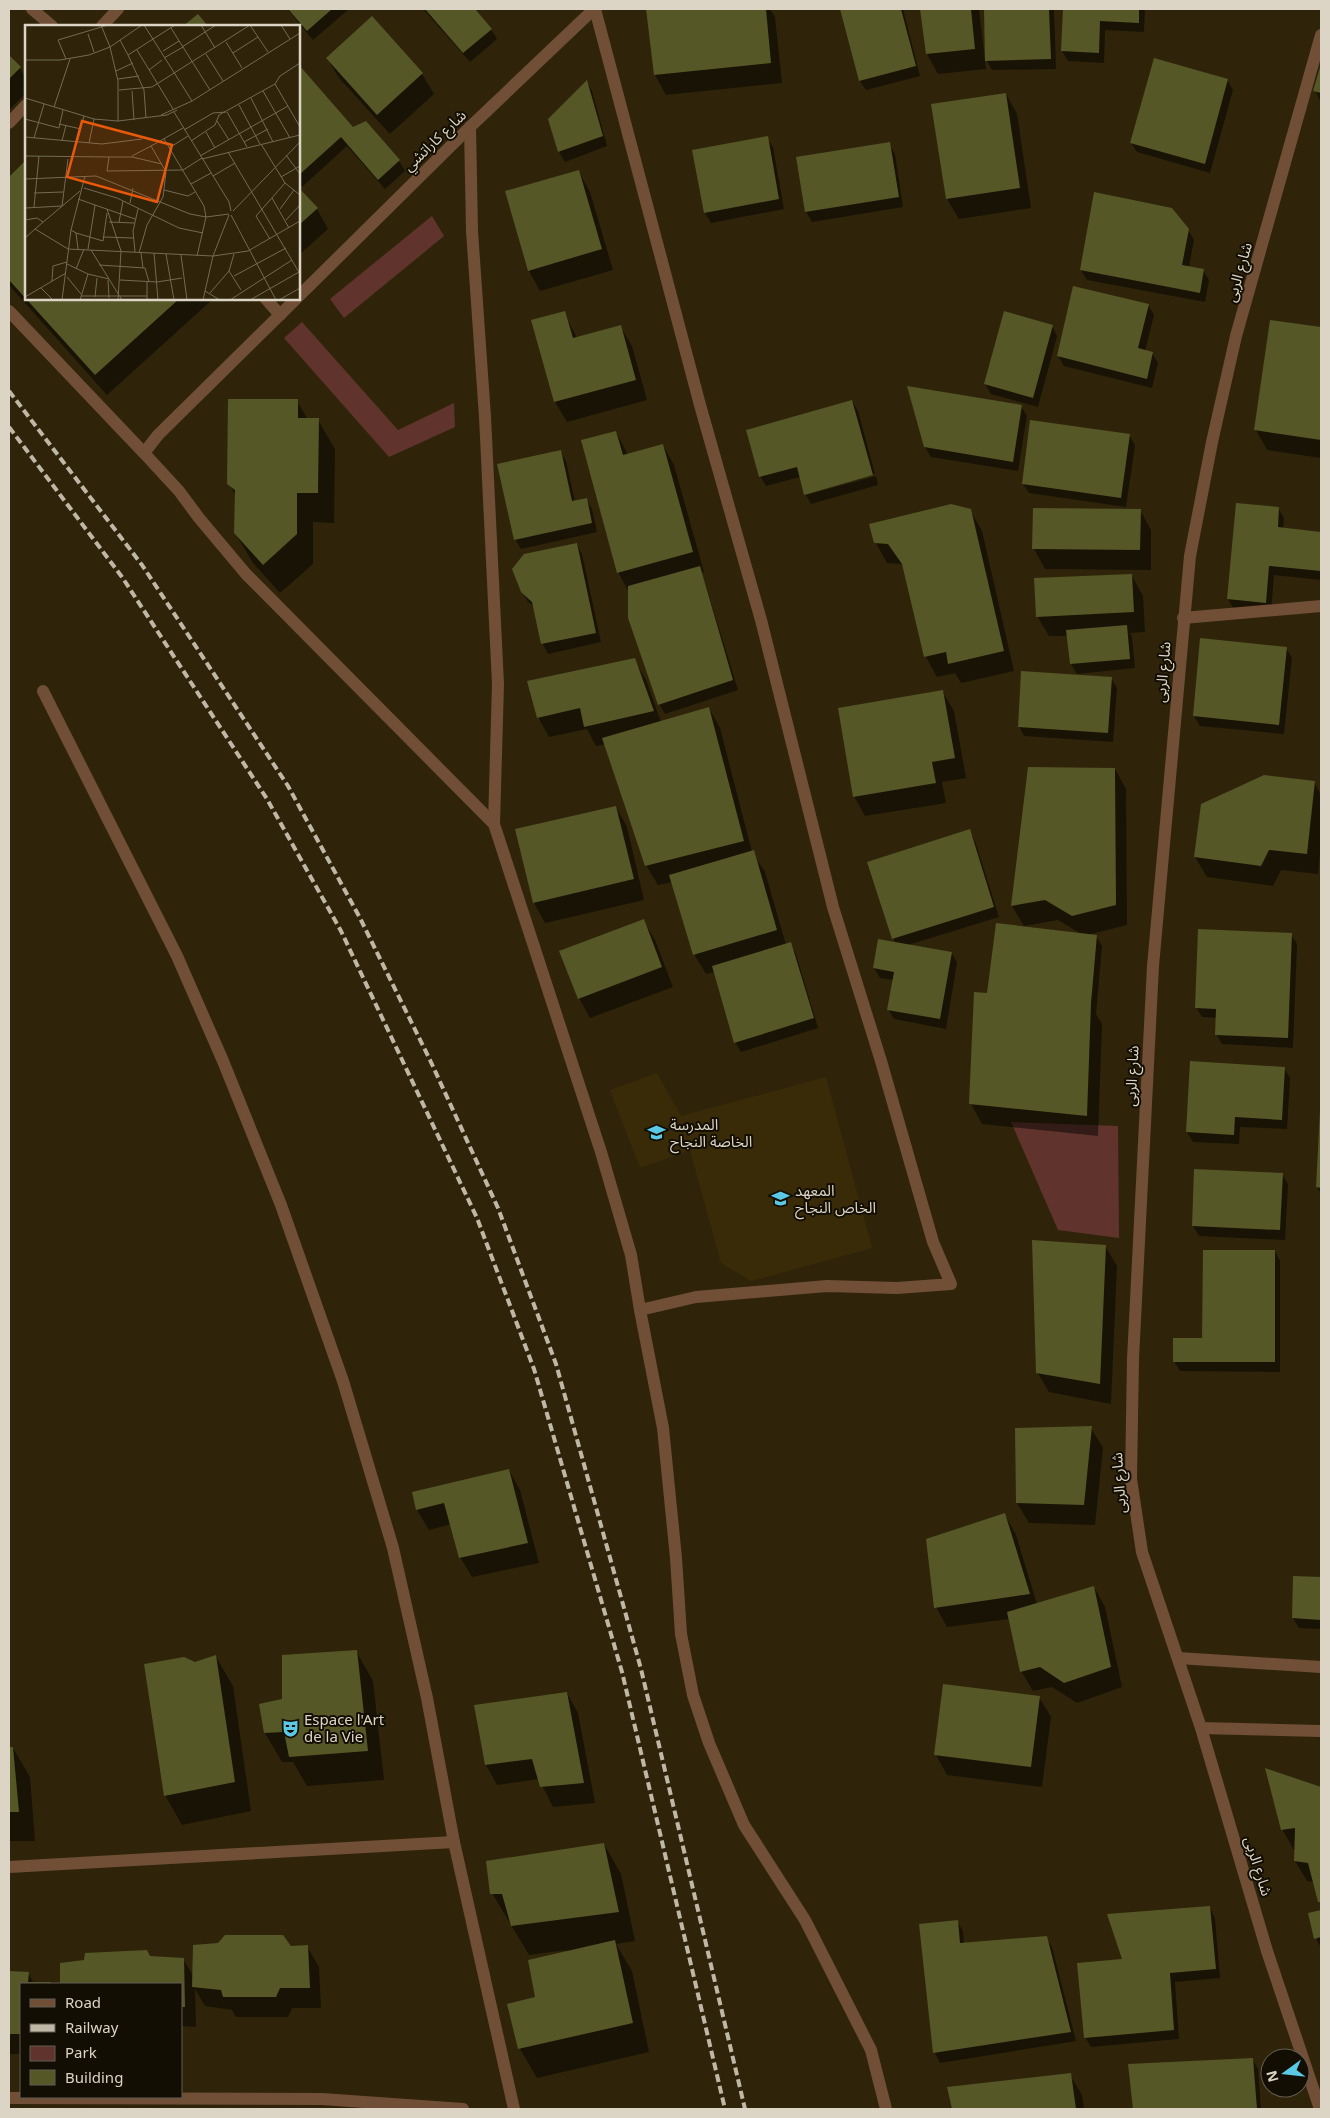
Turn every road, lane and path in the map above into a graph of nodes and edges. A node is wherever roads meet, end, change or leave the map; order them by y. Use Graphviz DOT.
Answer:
graph roads {
  1 [pos="32,9"];
  2 [pos="118,9"];
  3 [pos="595,9"];
  4 [pos="51,25"];
  5 [pos="103,25"];
  6 [pos="1321,35"];
  7 [pos="25,106"];
  8 [pos="9,123"];
  9 [pos="470,127"];
  10 [pos="300,295"];
  11 [pos="267,300"];
  12 [pos="295,300"];
  13 [pos="9,311"];
  14 [pos="280,315"];
  15 [pos="144,453"];
  16 [pos="1321,606"];
  17 [pos="1183,618"];
  18 [pos="42,691"];
  19 [pos="494,824"];
  20 [pos="640,1310"];
  21 [pos="1178,1658"];
  22 [pos="1321,1667"];
  23 [pos="1201,1728"];
  24 [pos="1321,1731"];
  25 [pos="454,1842"];
  26 [pos="9,1867"];
  27 [pos="9,2098"];
  28 [pos="186,2104"];
  29 [pos="463,2109"];
  30 [pos="514,2109"];
  31 [pos="886,2109"];
  32 [pos="1320,2109"];
  1 -- 4 [label="street"];
  2 -- 5 [label="street"];
  3 -- 9 [label="street, شارع كاراتشي"];
  3 -- 20 [label="street"];
  6 -- 17 [label="street, شارع الربى"];
  7 -- 8 [label="street"];
  9 -- 10 [label="street, شارع كاراتشي"];
  9 -- 19 [label="street"];
  11 -- 14 [label="street"];
  12 -- 14 [label="street"];
  13 -- 15 [label="street"];
  14 -- 15 [label="street"];
  15 -- 19 [label="street"];
  16 -- 17 [label="street"];
  17 -- 21 [label="street, شارع الربى"];
  18 -- 25 [label="street"];
  19 -- 20 [label="street"];
  20 -- 31 [label="street"];
  21 -- 22 [label="street"];
  21 -- 23 [label="street, شارع الربى"];
  23 -- 24 [label="street"];
  23 -- 32 [label="street, شارع الربى"];
  25 -- 26 [label="street"];
  25 -- 30 [label="street"];
  27 -- 28 [label="street"];
  28 -- 29 [label="street"];
}
